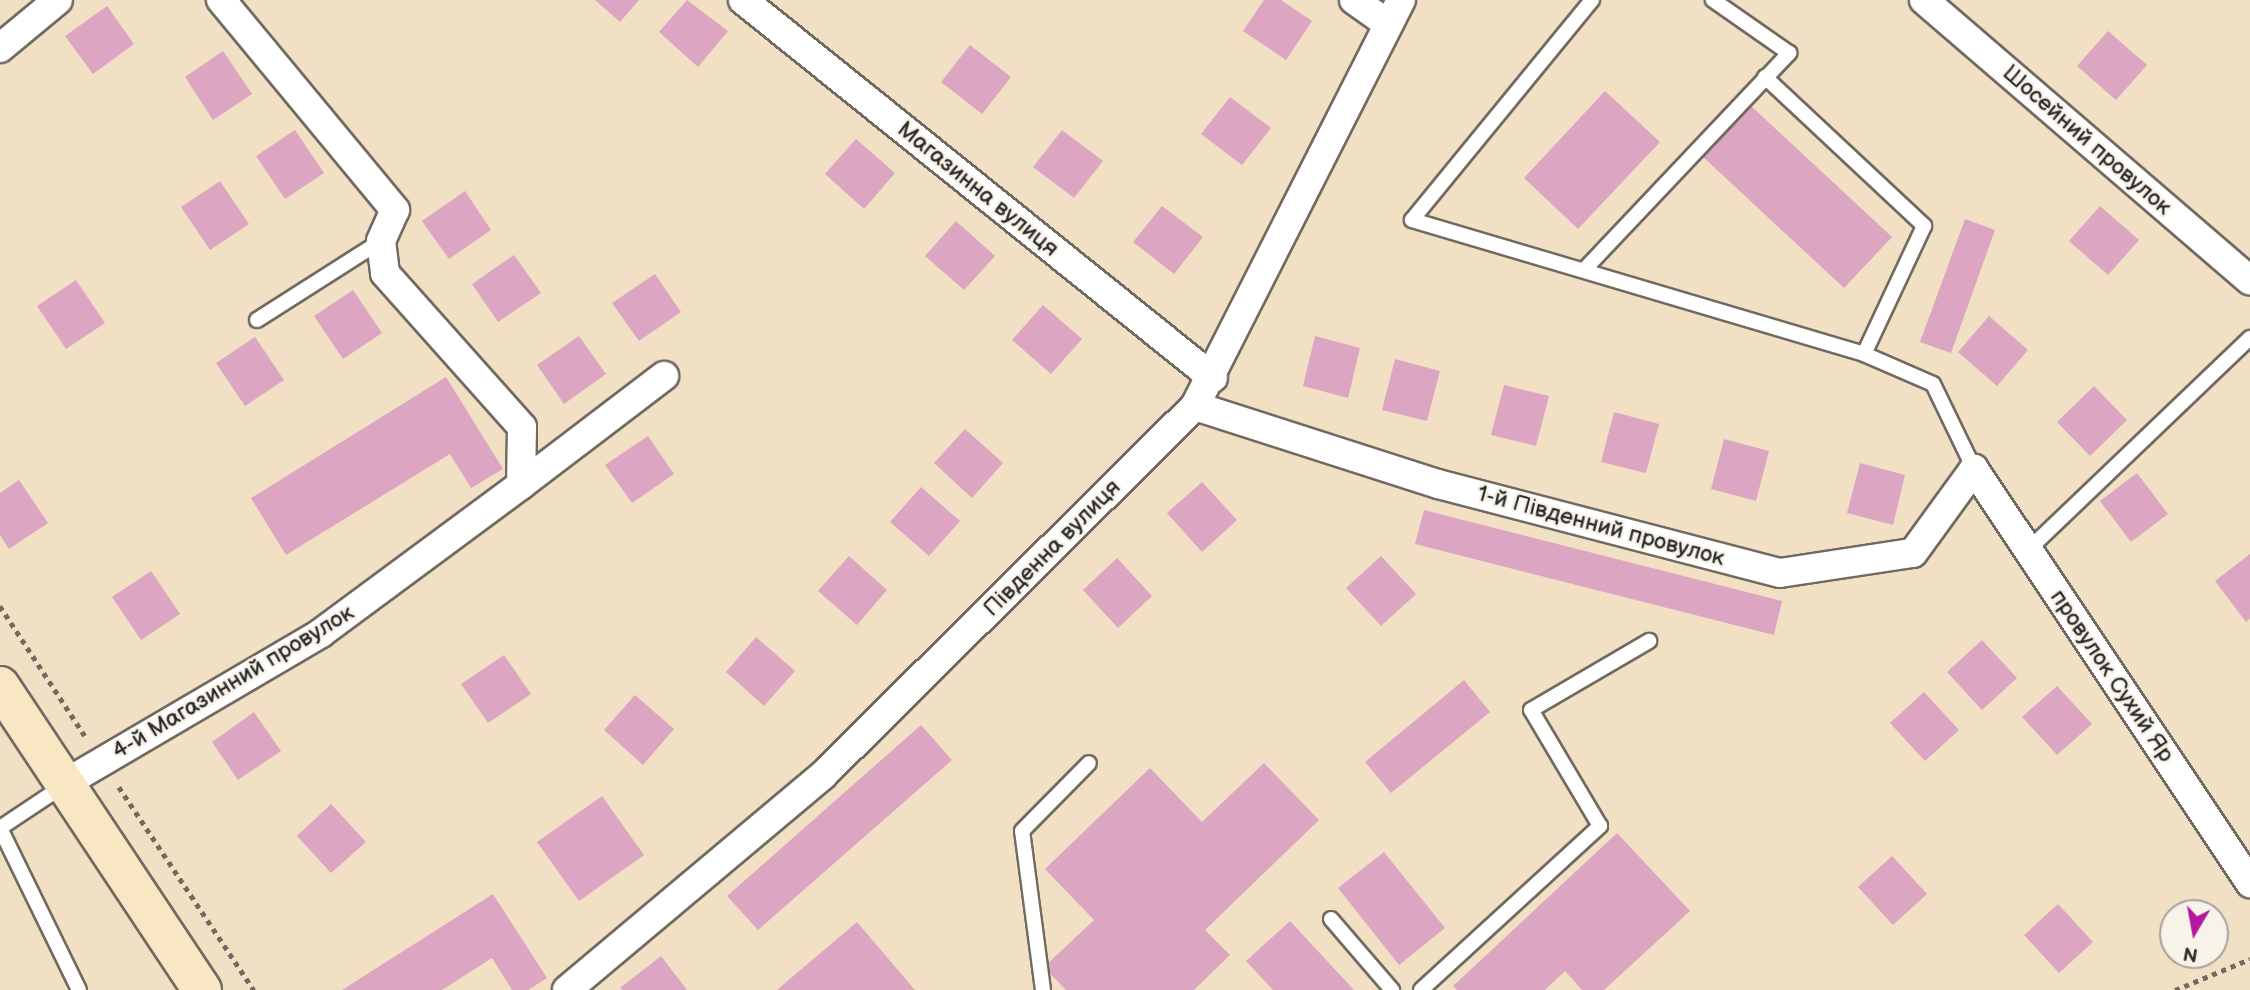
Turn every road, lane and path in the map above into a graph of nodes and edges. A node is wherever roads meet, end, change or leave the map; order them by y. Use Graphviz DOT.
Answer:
graph roads {
  1 [pos="58,0"];
  2 [pos="221,0"];
  3 [pos="743,0"];
  4 [pos="1354,0"];
  5 [pos="1592,0"];
  6 [pos="1713,0"];
  7 [pos="1924,0"];
  8 [pos="1394,12"];
  9 [pos="0,48"];
  10 [pos="1765,77"];
  11 [pos="381,241"];
  12 [pos="1584,270"];
  13 [pos="2250,280"];
  14 [pos="257,320"];
  15 [pos="2250,338"];
  16 [pos="1864,354"];
  17 [pos="664,376"];
  18 [pos="1213,378"];
  19 [pos="1195,406"];
  20 [pos="1973,469"];
  21 [pos="521,485"];
  22 [pos="2028,550"];
  23 [pos="0,606"];
  24 [pos="1648,641"];
  25 [pos="0,686"];
  26 [pos="0,726"];
  27 [pos="103,762"];
  28 [pos="1089,763"];
  29 [pos="56,791"];
  30 [pos="0,828"];
  31 [pos="2250,883"];
  32 [pos="1331,919"];
  33 [pos="2250,959"];
  34 [pos="79,990"];
  35 [pos="175,990"];
  36 [pos="202,990"];
  37 [pos="254,990"];
  38 [pos="567,990"];
  39 [pos="1043,990"];
  40 [pos="1392,990"];
  41 [pos="1421,990"];
  42 [pos="2175,990"];
  1 -- 9 [label="street"];
  2 -- 11 [label="street"];
  3 -- 18 [label="street, Магазинна вулиця"];
  4 -- 8 [label="street"];
  5 -- 12 [label="lane"];
  6 -- 10 [label="lane"];
  7 -- 13 [label="street, Шосейний провулок"];
  8 -- 18 [label="street, Південна вулиця"];
  10 -- 12 [label="lane"];
  10 -- 16 [label="lane"];
  11 -- 14 [label="lane"];
  11 -- 21 [label="street"];
  12 -- 16 [label="lane"];
  15 -- 22 [label="lane"];
  16 -- 20 [label="lane"];
  17 -- 21 [label="street, 4-й Магазинний провулок"];
  18 -- 19 [label="street, Південна вулиця"];
  19 -- 20 [label="street, 1-й Південний провулок"];
  19 -- 38 [label="street, Південна вулиця"];
  20 -- 22 [label="street, провулок Сухий Яр"];
  21 -- 27 [label="street, 4-й Магазинний провулок"];
  22 -- 31 [label="street, провулок Сухий Яр"];
  23 -- 27 [label="path"];
  24 -- 41 [label="lane"];
  25 -- 29 [label="main road"];
  26 -- 29 [label="main road"];
  27 -- 29 [label="street, 4-й Магазинний провулок"];
  27 -- 37 [label="path"];
  28 -- 39 [label="lane"];
  29 -- 30 [label="lane"];
  29 -- 35 [label="main road"];
  29 -- 36 [label="main road"];
  30 -- 34 [label="lane"];
  32 -- 40 [label="lane"];
  33 -- 42 [label="path"];
}
